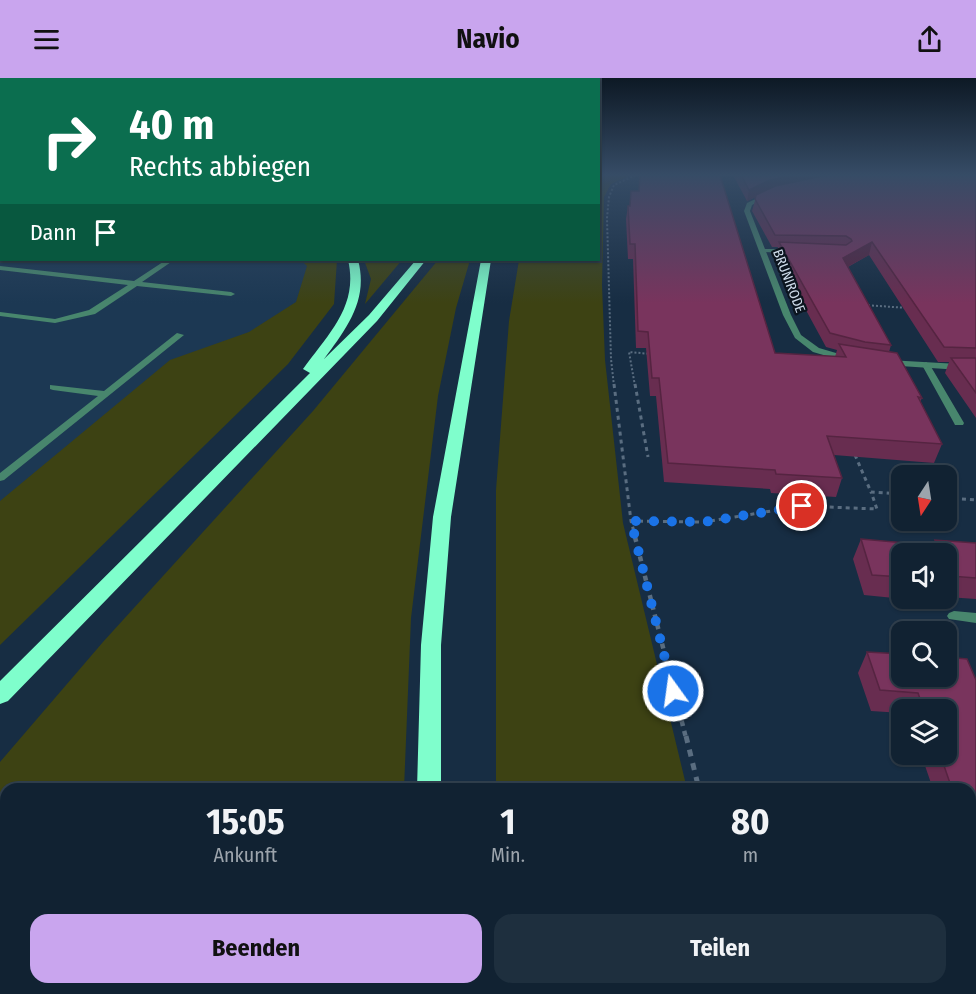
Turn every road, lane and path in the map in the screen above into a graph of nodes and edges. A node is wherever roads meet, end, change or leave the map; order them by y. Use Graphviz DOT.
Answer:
graph roads {
  1 [pos="607,218"];
  2 [pos="750,218"];
  3 [pos="763,250"];
  4 [pos="797,251"];
  5 [pos="168,261"];
  6 [pos="353,261"];
  7 [pos="420,261"];
  8 [pos="486,261"];
  9 [pos="0,268"];
  10 [pos="135,283"];
  11 [pos="231,294"];
  12 [pos="860,305"];
  13 [pos="915,308"];
  14 [pos="0,314"];
  15 [pos="180,335"];
  16 [pos="652,354"];
  17 [pos="857,362"];
  18 [pos="880,363"];
  19 [pos="926,365"];
  20 [pos="976,368"];
  21 [pos="53,387"];
  22 [pos="105,394"];
  23 [pos="285,405"];
  24 [pos="960,423"];
  25 [pos="853,451"];
  26 [pos="648,457"];
  27 [pos="0,478"];
  28 [pos="871,492"];
  29 [pos="891,493"];
  30 [pos="957,499"];
  31 [pos="976,500"];
  32 [pos="631,521"];
  33 [pos="954,616"];
  34 [pos="976,618"];
  35 [pos="0,695"];
  36 [pos="429,783"];
  37 [pos="697,783"];
  1 -- 32 [label="path"];
  2 -- 3 [label="street, BRUNIRODE"];
  3 -- 4 [label="street"];
  3 -- 17 [label="street, BRUNIRODE"];
  5 -- 10 [label="street"];
  6 -- 23 [label="highway"];
  7 -- 23 [label="highway"];
  8 -- 36 [label="highway"];
  9 -- 10 [label="street"];
  10 -- 11 [label="street"];
  10 -- 14 [label="street"];
  12 -- 13 [label="path"];
  15 -- 22 [label="street"];
  16 -- 26 [label="path"];
  18 -- 19 [label="street"];
  19 -- 20 [label="street"];
  19 -- 24 [label="street"];
  21 -- 22 [label="street"];
  22 -- 27 [label="street"];
  23 -- 35 [label="highway"];
  25 -- 28 [label="path"];
  28 -- 29 [label="path"];
  28 -- 32 [label="path"];
  30 -- 31 [label="path"];
  32 -- 37 [label="path"];
  33 -- 34 [label="street"];
}
